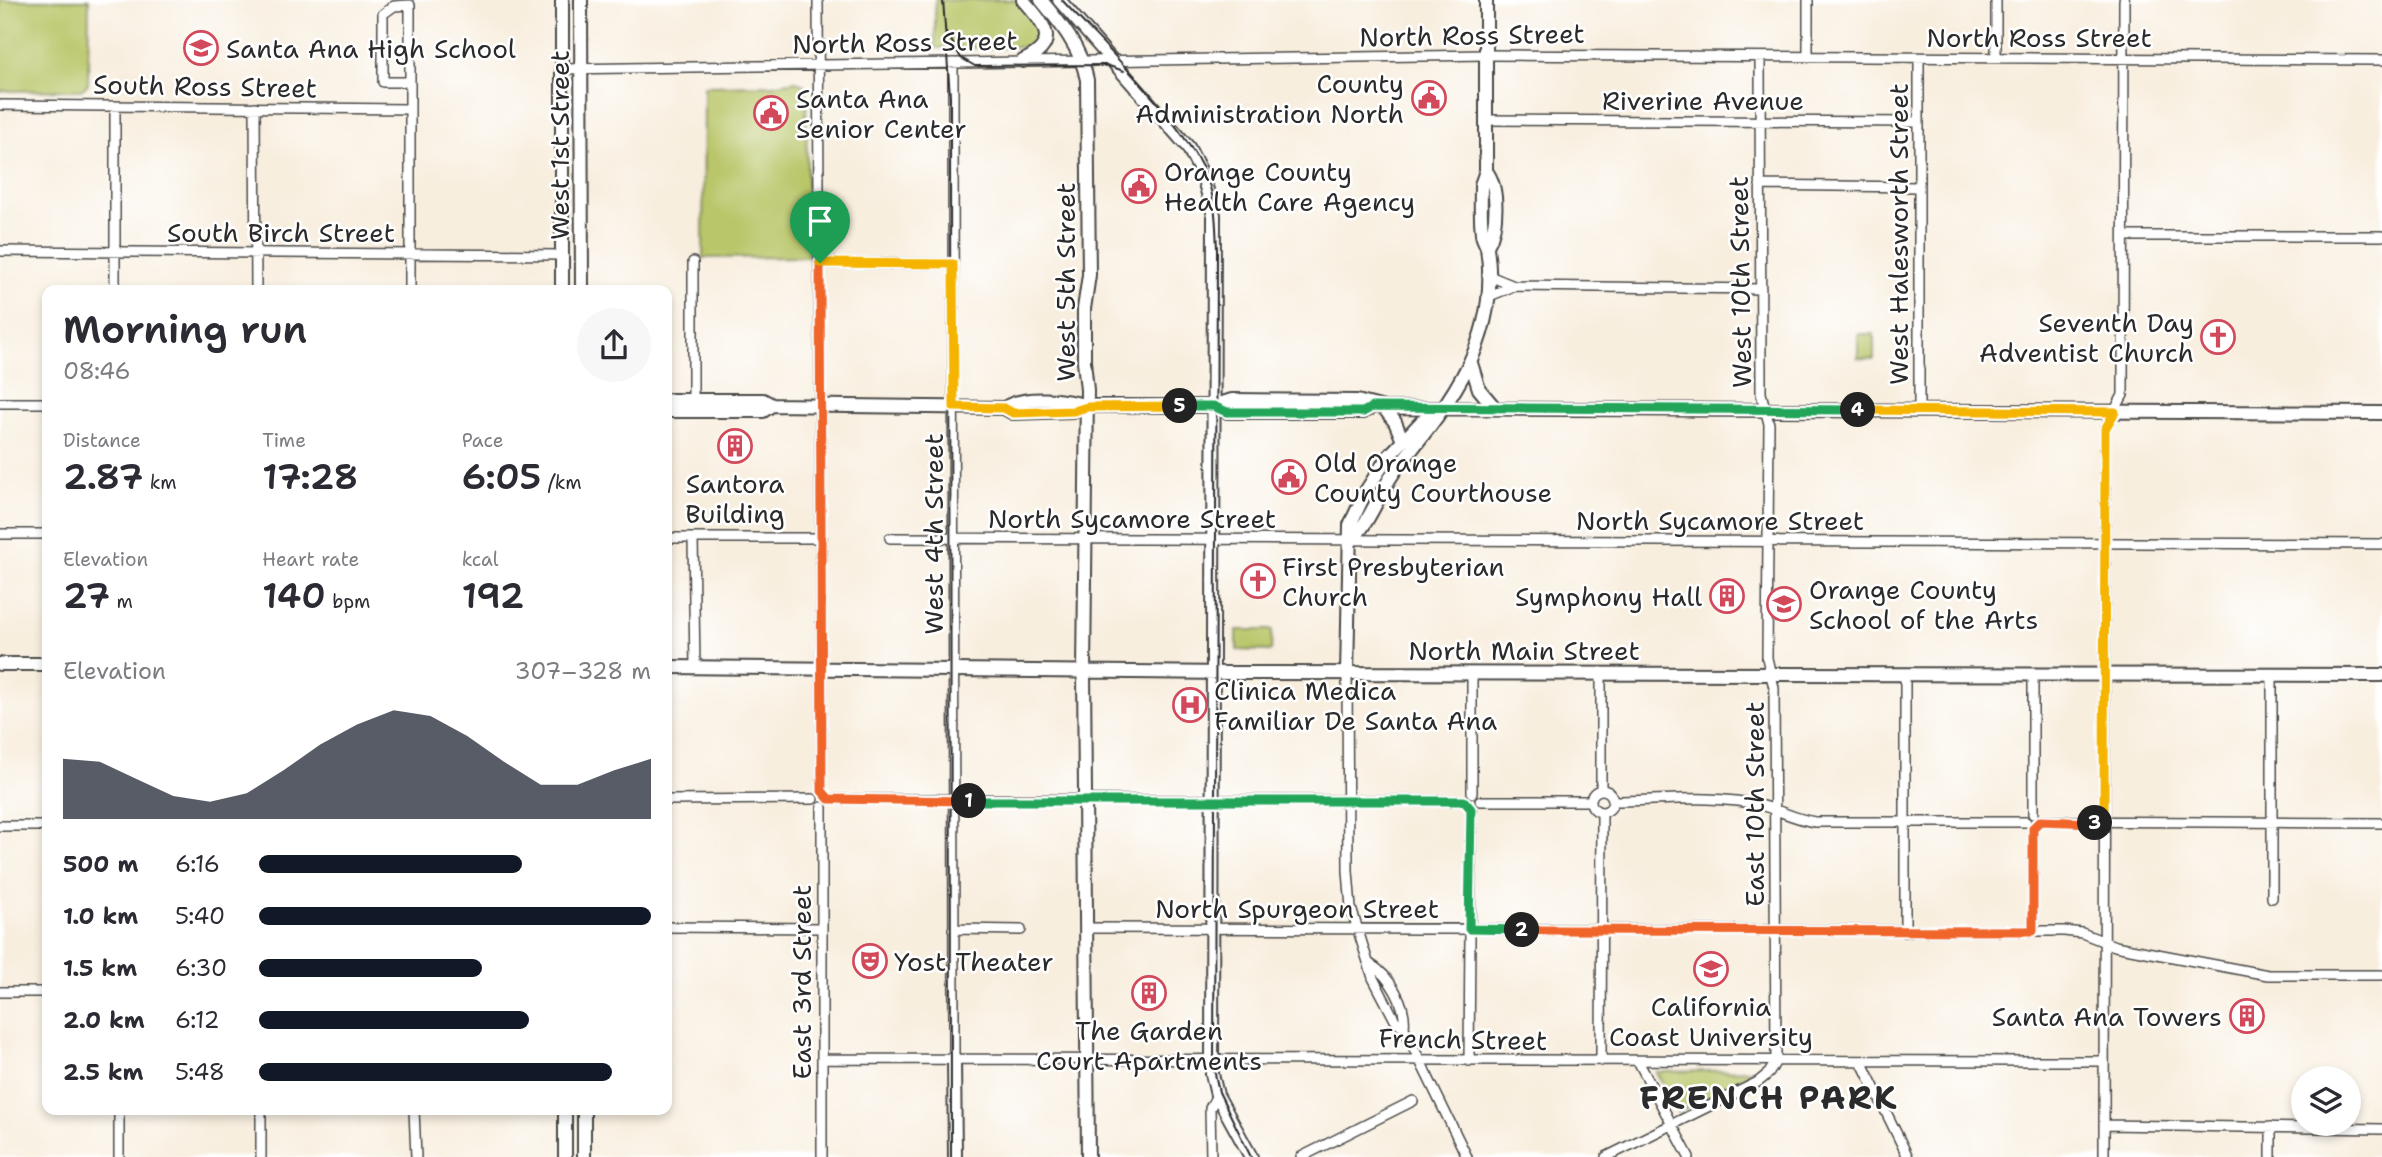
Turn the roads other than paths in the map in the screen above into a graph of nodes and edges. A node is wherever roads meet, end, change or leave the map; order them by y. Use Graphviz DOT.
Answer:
graph roads {
  1 [pos="562,0"];
  2 [pos="582,0"];
  3 [pos="818,0"];
  4 [pos="1023,0"];
  5 [pos="1041,0"];
  6 [pos="1059,0"];
  7 [pos="1486,0"];
  8 [pos="1808,0"];
  9 [pos="1996,0"];
  10 [pos="2124,0"];
  11 [pos="1486,55"];
  12 [pos="1760,57"];
  13 [pos="1808,57"];
  14 [pos="1919,58"];
  15 [pos="1996,58"];
  16 [pos="2124,58"];
  17 [pos="2382,60"];
  18 [pos="1023,61"];
  19 [pos="1083,61"];
  20 [pos="1115,61"];
  21 [pos="953,63"];
  22 [pos="818,64"];
  23 [pos="581,68"];
  24 [pos="562,69"];
  25 [pos="410,82"];
  26 [pos="0,105"];
  27 [pos="115,106"];
  28 [pos="255,107"];
  29 [pos="410,109"];
  30 [pos="1486,120"];
  31 [pos="1760,122"];
  32 [pos="1919,122"];
  33 [pos="1760,185"];
  34 [pos="1919,187"];
  35 [pos="2125,236"];
  36 [pos="2382,236"];
  37 [pos="0,251"];
  38 [pos="115,252"];
  39 [pos="256,253"];
  40 [pos="410,254"];
  41 [pos="562,255"];
  42 [pos="693,262"];
  43 [pos="820,263"];
  44 [pos="953,264"];
  45 [pos="1487,275"];
  46 [pos="115,285"];
  47 [pos="256,285"];
  48 [pos="410,285"];
  49 [pos="562,285"];
  50 [pos="582,285"];
  51 [pos="1514,286"];
  52 [pos="1761,289"];
  53 [pos="1487,297"];
  54 [pos="1471,363"];
  55 [pos="672,401"];
  56 [pos="0,402"];
  57 [pos="42,403"];
  58 [pos="693,405"];
  59 [pos="821,406"];
  60 [pos="1213,406"];
  61 [pos="954,407"];
  62 [pos="1087,407"];
  63 [pos="1378,407"];
  64 [pos="1443,408"];
  65 [pos="1495,408"];
  66 [pos="1765,409"];
  67 [pos="672,410"];
  68 [pos="1919,410"];
  69 [pos="2115,412"];
  70 [pos="2382,413"];
  71 [pos="1403,441"];
  72 [pos="0,534"];
  73 [pos="42,534"];
  74 [pos="672,538"];
  75 [pos="693,538"];
  76 [pos="822,538"];
  77 [pos="890,538"];
  78 [pos="954,539"];
  79 [pos="1087,539"];
  80 [pos="1212,539"];
  81 [pos="1768,540"];
  82 [pos="1352,541"];
  83 [pos="2105,543"];
  84 [pos="2382,544"];
  85 [pos="0,664"];
  86 [pos="42,664"];
  87 [pos="672,667"];
  88 [pos="695,668"];
  89 [pos="822,669"];
  90 [pos="954,670"];
  91 [pos="1084,671"];
  92 [pos="1601,672"];
  93 [pos="1212,673"];
  94 [pos="1472,673"];
  95 [pos="1770,673"];
  96 [pos="1347,674"];
  97 [pos="1905,674"];
  98 [pos="2104,674"];
  99 [pos="2272,674"];
  100 [pos="2033,675"];
  101 [pos="2382,675"];
  102 [pos="1601,790"];
  103 [pos="822,791"];
  104 [pos="1472,793"];
  105 [pos="813,799"];
  106 [pos="672,800"];
  107 [pos="1085,800"];
  108 [pos="1212,801"];
  109 [pos="1464,801"];
  110 [pos="1480,801"];
  111 [pos="1591,801"];
  112 [pos="1613,801"];
  113 [pos="953,802"];
  114 [pos="1348,802"];
  115 [pos="825,803"];
  116 [pos="1471,809"];
  117 [pos="1602,812"];
  118 [pos="1775,812"];
  119 [pos="1905,820"];
  120 [pos="2033,821"];
  121 [pos="2272,822"];
  122 [pos="2104,823"];
  123 [pos="2382,823"];
  124 [pos="0,826"];
  125 [pos="42,826"];
  126 [pos="2272,898"];
  127 [pos="672,927"];
  128 [pos="822,928"];
  129 [pos="1088,928"];
  130 [pos="1355,928"];
  131 [pos="953,929"];
  132 [pos="1211,929"];
  133 [pos="1469,929"];
  134 [pos="1021,930"];
  135 [pos="1601,931"];
  136 [pos="2033,931"];
  137 [pos="1776,932"];
  138 [pos="1905,932"];
  139 [pos="2104,942"];
  140 [pos="2382,975"];
  141 [pos="0,992"];
  142 [pos="42,992"];
  143 [pos="954,1058"];
  144 [pos="1089,1058"];
  145 [pos="1212,1058"];
  146 [pos="822,1059"];
  147 [pos="1419,1059"];
  148 [pos="1469,1060"];
  149 [pos="1601,1061"];
  150 [pos="1637,1061"];
  151 [pos="1776,1061"];
  152 [pos="1861,1061"];
  153 [pos="2104,1061"];
  154 [pos="1217,1096"];
  155 [pos="1413,1101"];
  156 [pos="119,1115"];
  157 [pos="261,1115"];
  158 [pos="414,1115"];
  159 [pos="565,1115"];
  160 [pos="584,1115"];
  161 [pos="1672,1124"];
  162 [pos="2104,1125"];
  163 [pos="2272,1127"];
  164 [pos="2382,1129"];
  165 [pos="119,1157"];
  166 [pos="261,1157"];
  167 [pos="416,1157"];
  168 [pos="565,1157"];
  169 [pos="584,1157"];
  170 [pos="822,1157"];
  171 [pos="955,1157"];
  172 [pos="1088,1157"];
  173 [pos="1210,1157"];
  174 [pos="1251,1157"];
  175 [pos="1301,1157"];
  176 [pos="1467,1157"];
  177 [pos="1606,1157"];
  178 [pos="1689,1157"];
  179 [pos="1908,1157"];
  180 [pos="2104,1157"];
  181 [pos="2271,1157"];
  1 -- 24 [label="main road, West 1st Street"];
  2 -- 23 [label="main road, West 1st Street"];
  3 -- 22 [label="street"];
  4 -- 18 [label="main road"];
  5 -- 19 [label="main road"];
  6 -- 20 [label="main road"];
  7 -- 11 [label="main road"];
  8 -- 13 [label="street"];
  9 -- 15 [label="street"];
  10 -- 16 [label="street"];
  11 -- 12 [label="street, North Ross Street"];
  11 -- 20 [label="street, North Ross Street"];
  11 -- 30 [label="main road"];
  12 -- 13 [label="street, North Ross Street"];
  12 -- 31 [label="street, West 10th Street"];
  13 -- 14 [label="street, North Ross Street"];
  14 -- 15 [label="street, North Ross Street"];
  14 -- 32 [label="street, West Halesworth Street"];
  15 -- 16 [label="street, North Ross Street"];
  16 -- 17 [label="street, North Ross Street"];
  16 -- 35 [label="street"];
  18 -- 19 [label="street, North Ross Street"];
  18 -- 21 [label="street, North Ross Street"];
  19 -- 20 [label="street, North Ross Street"];
  19 -- 62 [label="main road, West 5th Street"];
  20 -- 60 [label="main road"];
  21 -- 22 [label="street, North Ross Street"];
  21 -- 44 [label="street, West 4th Street"];
  22 -- 23 [label="street, North Ross Street"];
  22 -- 43 [label="street"];
  23 -- 24 [label="street, North Ross Street"];
  23 -- 50 [label="main road, West 1st Street"];
  24 -- 41 [label="main road, West 1st Street"];
  25 -- 25 [label="street"];
  25 -- 29 [label="street"];
  26 -- 27 [label="street, South Ross Street"];
  27 -- 28 [label="street, South Ross Street"];
  27 -- 38 [label="street"];
  28 -- 29 [label="street, South Ross Street"];
  28 -- 39 [label="street"];
  29 -- 40 [label="street"];
  30 -- 31 [label="street, Riverine Avenue"];
  30 -- 45 [label="main road"];
  31 -- 32 [label="street, Riverine Avenue"];
  31 -- 33 [label="street, West 10th Street"];
  32 -- 34 [label="street, West Halesworth Street"];
  33 -- 34 [label="street"];
  33 -- 52 [label="street, West 10th Street"];
  34 -- 68 [label="street, West Halesworth Street"];
  35 -- 36 [label="street"];
  35 -- 69 [label="street"];
  37 -- 38 [label="street, South Birch Street"];
  38 -- 39 [label="street, South Birch Street"];
  38 -- 46 [label="street"];
  39 -- 40 [label="street, South Birch Street"];
  39 -- 47 [label="street"];
  40 -- 41 [label="street, South Birch Street"];
  40 -- 48 [label="street"];
  41 -- 49 [label="main road, West 1st Street"];
  42 -- 58 [label="street"];
  43 -- 44 [label="street"];
  43 -- 59 [label="street"];
  44 -- 61 [label="street, West 4th Street"];
  45 -- 51 [label="street"];
  45 -- 53 [label="main road"];
  51 -- 52 [label="street"];
  51 -- 53 [label="street"];
  52 -- 66 [label="street, West 10th Street"];
  53 -- 54 [label="main road"];
  54 -- 64 [label="main road"];
  54 -- 65 [label="main road"];
  55 -- 58 [label="main road"];
  56 -- 57 [label="street"];
  58 -- 59 [label="main road"];
  58 -- 67 [label="main road"];
  59 -- 61 [label="main road"];
  59 -- 76 [label="street"];
  60 -- 62 [label="main road"];
  60 -- 63 [label="main road"];
  60 -- 80 [label="main road"];
  61 -- 62 [label="main road"];
  61 -- 78 [label="street, West 4th Street"];
  62 -- 79 [label="main road, West 5th Street"];
  63 -- 64 [label="main road"];
  63 -- 71 [label="main road"];
  64 -- 65 [label="main road"];
  64 -- 71 [label="main road"];
  64 -- 82 [label="main road"];
  65 -- 66 [label="main road"];
  66 -- 68 [label="main road"];
  66 -- 81 [label="street, West 10th Street"];
  68 -- 69 [label="main road"];
  69 -- 70 [label="main road"];
  69 -- 83 [label="street"];
  71 -- 82 [label="main road"];
  72 -- 73 [label="street"];
  74 -- 75 [label="street"];
  75 -- 76 [label="street"];
  75 -- 88 [label="street"];
  76 -- 89 [label="street"];
  77 -- 78 [label="street, North Sycamore Street"];
  78 -- 79 [label="street, North Sycamore Street"];
  78 -- 90 [label="street, West 4th Street"];
  79 -- 80 [label="street, North Sycamore Street"];
  79 -- 91 [label="main road, West 5th Street"];
  80 -- 82 [label="street, North Sycamore Street"];
  80 -- 93 [label="main road"];
  81 -- 82 [label="street, North Sycamore Street"];
  81 -- 83 [label="street, North Sycamore Street"];
  81 -- 95 [label="street, West 10th Street"];
  82 -- 96 [label="main road"];
  83 -- 84 [label="street, North Sycamore Street"];
  83 -- 98 [label="street"];
  85 -- 86 [label="main road"];
  87 -- 88 [label="main road, North Main Street"];
  88 -- 89 [label="main road, North Main Street"];
  89 -- 90 [label="main road, North Main Street"];
  89 -- 103 [label="street"];
  90 -- 91 [label="main road, North Main Street"];
  90 -- 113 [label="street, West 4th Street"];
  91 -- 93 [label="main road, North Main Street"];
  91 -- 107 [label="main road, West 5th Street"];
  92 -- 94 [label="main road, North Main Street"];
  92 -- 95 [label="main road, North Main Street"];
  92 -- 102 [label="street"];
  93 -- 96 [label="main road, North Main Street"];
  93 -- 108 [label="main road"];
  94 -- 96 [label="main road, North Main Street"];
  94 -- 104 [label="street"];
  95 -- 97 [label="main road, North Main Street"];
  95 -- 118 [label="street, East 10th Street"];
  96 -- 114 [label="street"];
  97 -- 100 [label="main road, North Main Street"];
  97 -- 119 [label="street"];
  98 -- 99 [label="main road, North Main Street"];
  98 -- 100 [label="main road, North Main Street"];
  98 -- 122 [label="street"];
  99 -- 101 [label="main road, North Main Street"];
  99 -- 121 [label="street"];
  100 -- 120 [label="street"];
  102 -- 111 [label="street"];
  102 -- 112 [label="street"];
  103 -- 105 [label="street"];
  103 -- 115 [label="street"];
  104 -- 109 [label="street"];
  104 -- 110 [label="street"];
  105 -- 106 [label="street"];
  105 -- 115 [label="street"];
  107 -- 108 [label="street"];
  107 -- 113 [label="street"];
  107 -- 129 [label="main road, West 5th Street"];
  108 -- 114 [label="street"];
  108 -- 132 [label="main road"];
  109 -- 114 [label="street"];
  109 -- 116 [label="street"];
  110 -- 111 [label="street"];
  110 -- 116 [label="street"];
  111 -- 117 [label="street"];
  112 -- 117 [label="street"];
  112 -- 118 [label="street"];
  113 -- 115 [label="street"];
  113 -- 131 [label="street, West 4th Street"];
  114 -- 130 [label="street"];
  115 -- 128 [label="street, East 3rd Street"];
  116 -- 133 [label="street"];
  117 -- 135 [label="street"];
  118 -- 119 [label="street"];
  118 -- 137 [label="street, East 10th Street"];
  119 -- 120 [label="street"];
  119 -- 138 [label="street"];
  120 -- 122 [label="street"];
  120 -- 136 [label="street"];
  121 -- 122 [label="street"];
  121 -- 123 [label="street"];
  121 -- 126 [label="street"];
  122 -- 139 [label="street"];
  124 -- 125 [label="street"];
  127 -- 128 [label="street"];
  128 -- 146 [label="street, East 3rd Street"];
  129 -- 132 [label="street, North Spurgeon Street"];
  129 -- 144 [label="main road, West 5th Street"];
  130 -- 132 [label="street, North Spurgeon Street"];
  130 -- 133 [label="street, North Spurgeon Street"];
  130 -- 147 [label="street"];
  131 -- 134 [label="street"];
  131 -- 143 [label="street, West 4th Street"];
  132 -- 145 [label="main road"];
  133 -- 135 [label="street, North Spurgeon Street"];
  133 -- 148 [label="street"];
  135 -- 137 [label="street, North Spurgeon Street"];
  135 -- 149 [label="street"];
  136 -- 138 [label="street, North Spurgeon Street"];
  136 -- 139 [label="street, North Spurgeon Street"];
  137 -- 138 [label="street, North Spurgeon Street"];
  137 -- 151 [label="street, East 10th Street"];
  139 -- 140 [label="street, North Spurgeon Street"];
  139 -- 153 [label="street"];
  141 -- 142 [label="street"];
  143 -- 144 [label="street, French Street"];
  143 -- 146 [label="street, French Street"];
  143 -- 171 [label="main road"];
  144 -- 145 [label="street, French Street"];
  144 -- 172 [label="main road, West 5th Street"];
  145 -- 147 [label="street, French Street"];
  145 -- 154 [label="main road"];
  146 -- 170 [label="street, East 3rd Street"];
  147 -- 148 [label="street, French Street"];
  147 -- 176 [label="street"];
  148 -- 149 [label="street, French Street"];
  149 -- 150 [label="street, French Street"];
  150 -- 151 [label="street, French Street"];
  150 -- 161 [label="street"];
  151 -- 152 [label="street, French Street"];
  151 -- 161 [label="street"];
  152 -- 153 [label="street, French Street"];
  152 -- 179 [label="street"];
  153 -- 162 [label="street"];
  154 -- 173 [label="street"];
  154 -- 174 [label="main road"];
  155 -- 175 [label="street"];
  156 -- 165 [label="street"];
  157 -- 166 [label="street"];
  158 -- 167 [label="street"];
  159 -- 168 [label="main road"];
  160 -- 169 [label="main road"];
  161 -- 177 [label="street"];
  161 -- 178 [label="street"];
  162 -- 163 [label="street"];
  162 -- 180 [label="street"];
  163 -- 164 [label="street"];
  163 -- 181 [label="street"];
}
